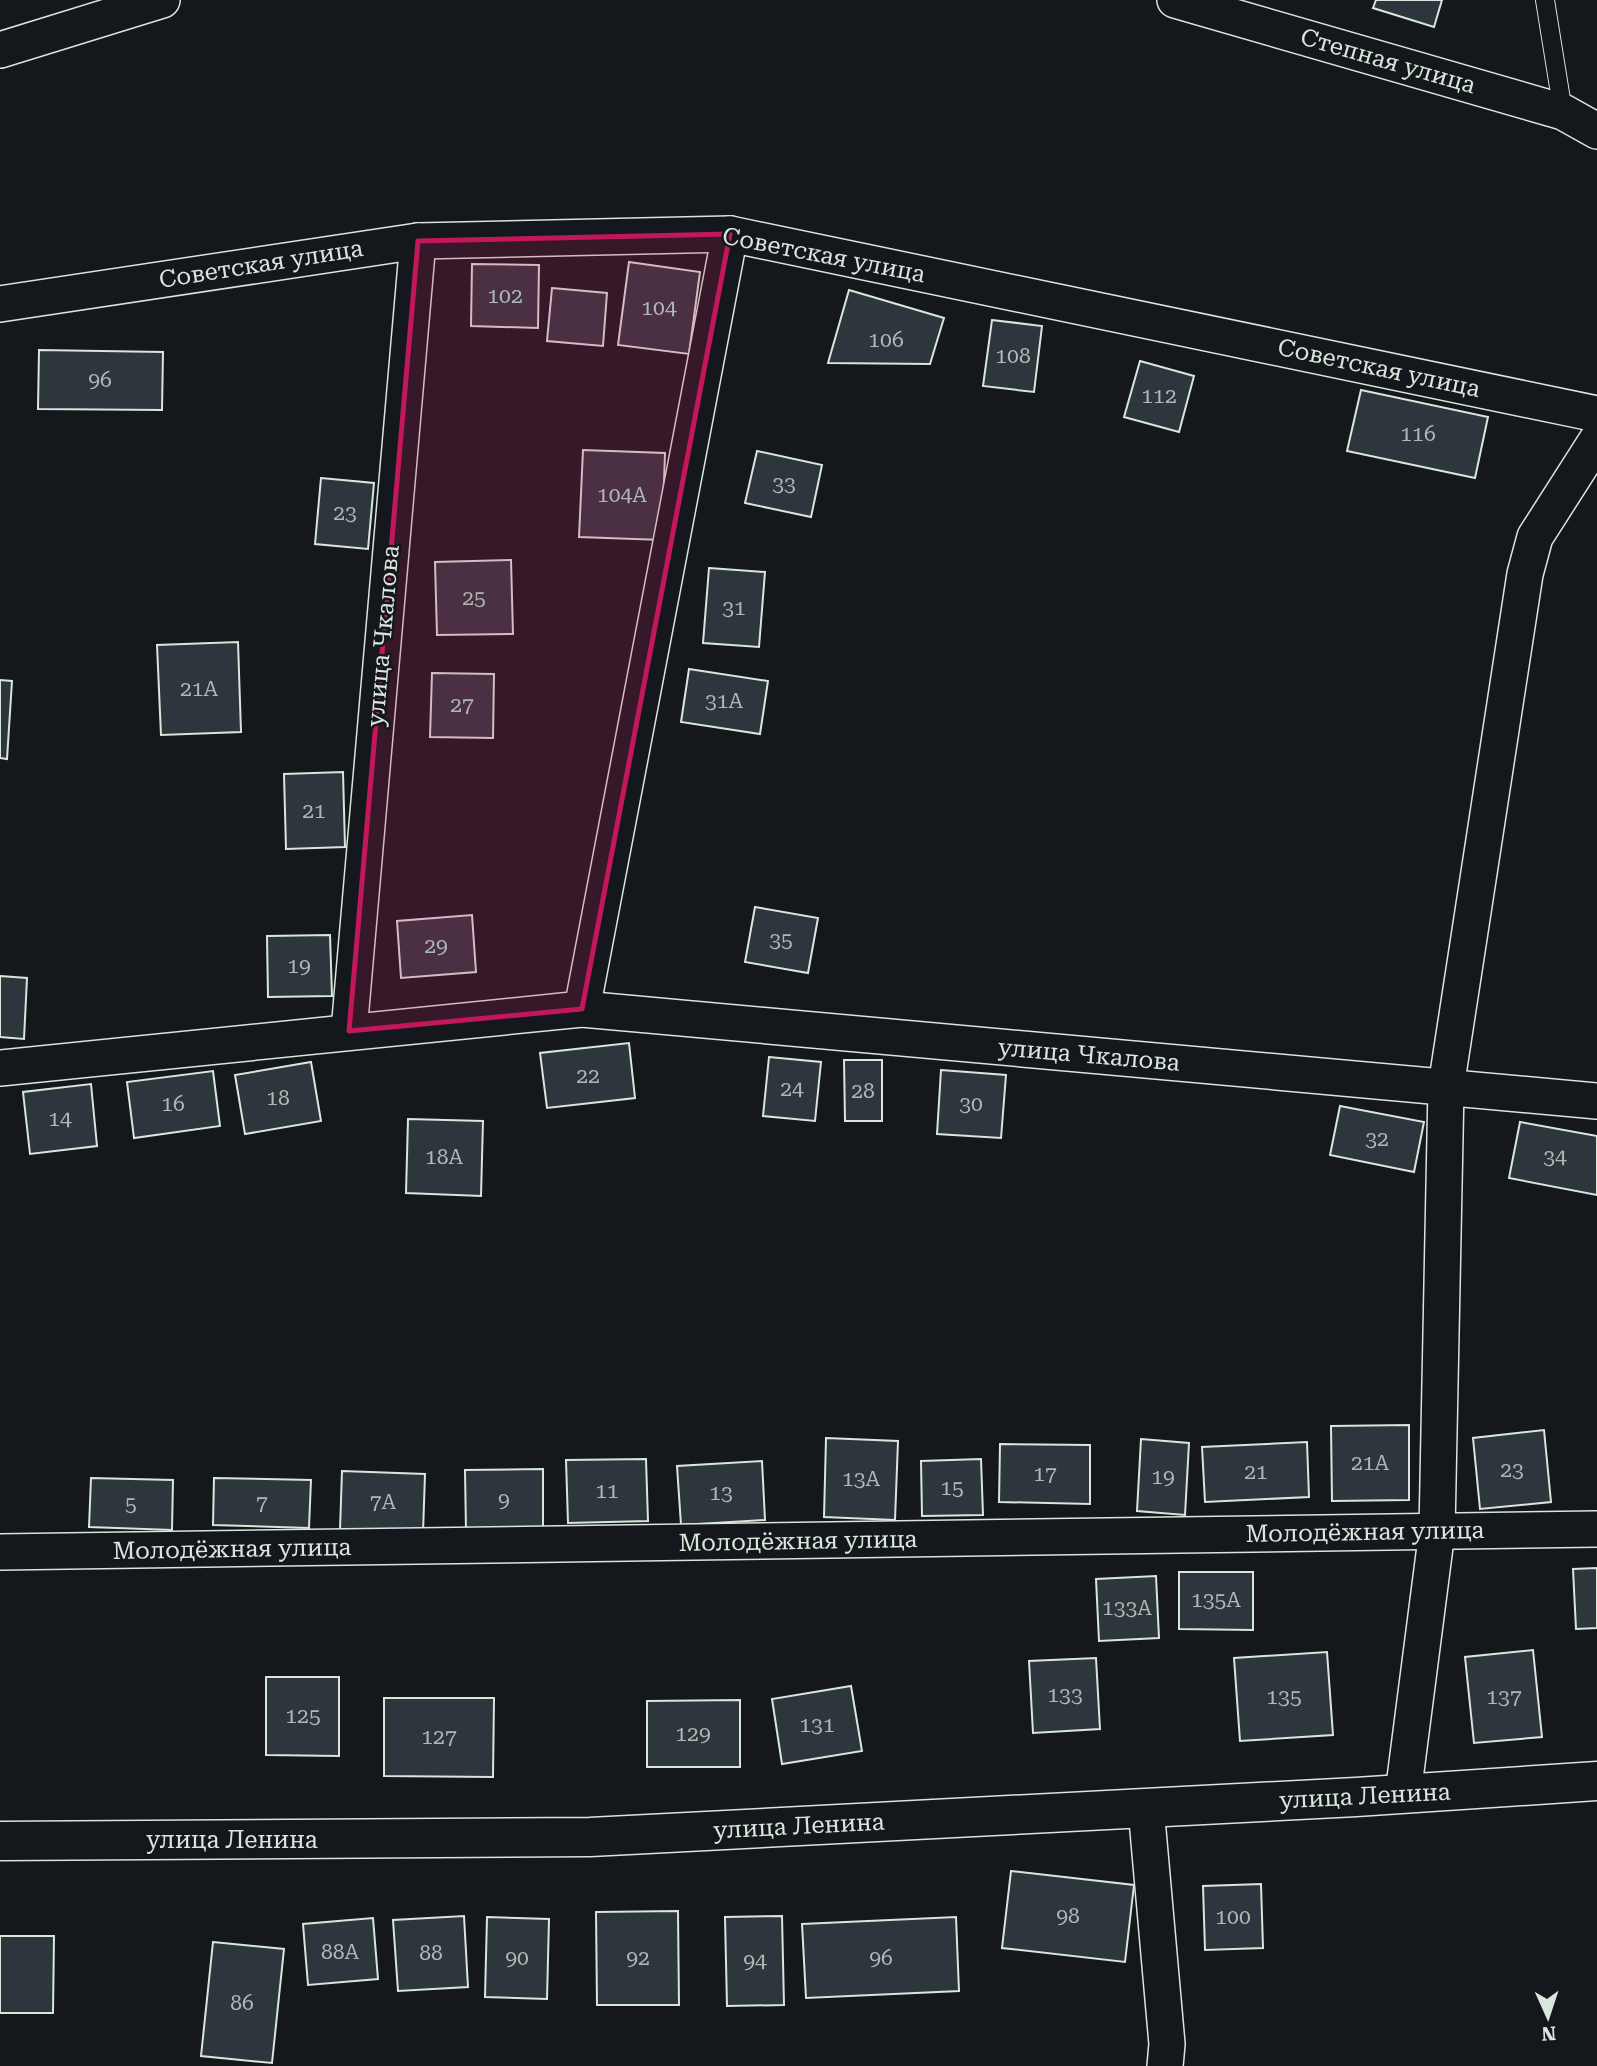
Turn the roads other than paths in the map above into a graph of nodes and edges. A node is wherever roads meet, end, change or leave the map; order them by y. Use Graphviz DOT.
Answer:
graph roads {
  1 [pos="162,0"];
  2 [pos="1175,0"];
  3 [pos="1545,0"];
  4 [pos="0,50"];
  5 [pos="1563,112"];
  6 [pos="1597,131"];
  7 [pos="730,234"];
  8 [pos="418,240"];
  9 [pos="0,304"];
  10 [pos="1597,414"];
  11 [pos="1597,440"];
  12 [pos="582,1009"];
  13 [pos="349,1031"];
  14 [pos="0,1068"];
  15 [pos="1446,1087"];
  16 [pos="1597,1101"];
  17 [pos="1597,1530"];
  18 [pos="1437,1531"];
  19 [pos="0,1552"];
  20 [pos="1597,1781"];
  21 [pos="1403,1794"];
  22 [pos="1146,1808"];
  23 [pos="0,1841"];
  24 [pos="1165,2066"];
  1 -- 4 [label="street"];
  2 -- 5 [label="street, Степная улица"];
  3 -- 5 [label="lane"];
  5 -- 6 [label="street, Степная улица"];
  7 -- 8 [label="street, Советская улица"];
  7 -- 10 [label="street, Советская улица"];
  7 -- 12 [label="street"];
  8 -- 9 [label="street, Советская улица"];
  8 -- 13 [label="street, улица Чкалова"];
  11 -- 15 [label="street"];
  12 -- 13 [label="street, улица Чкалова"];
  12 -- 15 [label="street, улица Чкалова"];
  13 -- 14 [label="street, улица Чкалова"];
  15 -- 16 [label="street, улица Чкалова"];
  15 -- 18 [label="street"];
  17 -- 18 [label="street, Молодёжная улица"];
  18 -- 19 [label="street, Молодёжная улица"];
  18 -- 21 [label="street"];
  20 -- 21 [label="main road, улица Ленина"];
  21 -- 22 [label="main road, улица Ленина"];
  22 -- 23 [label="main road, улица Ленина"];
  22 -- 24 [label="street"];
}
